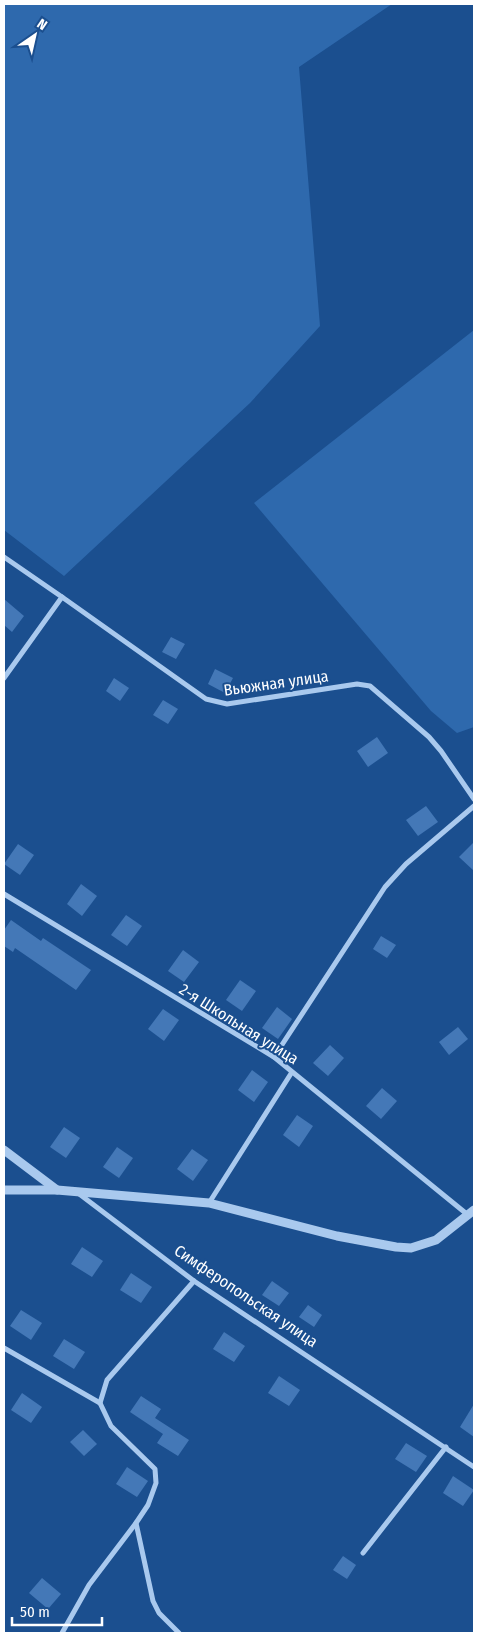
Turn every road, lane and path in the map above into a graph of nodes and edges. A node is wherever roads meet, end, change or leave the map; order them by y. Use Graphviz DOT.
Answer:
graph roads {
  1 [pos="4,557"];
  2 [pos="62,597"];
  3 [pos="4,678"];
  4 [pos="474,799"];
  5 [pos="474,806"];
  6 [pos="4,894"];
  7 [pos="274,1057"];
  8 [pos="292,1072"];
  9 [pos="4,1150"];
  10 [pos="4,1190"];
  11 [pos="57,1190"];
  12 [pos="78,1192"];
  13 [pos="209,1203"];
  14 [pos="471,1212"];
  15 [pos="194,1281"];
  16 [pos="4,1348"];
  17 [pos="100,1403"];
  18 [pos="446,1447"];
  19 [pos="474,1467"];
  20 [pos="136,1523"];
  21 [pos="363,1553"];
  22 [pos="62,1633"];
  23 [pos="179,1633"];
  1 -- 2 [label="street, Вьюжная улица"];
  2 -- 3 [label="street"];
  2 -- 4 [label="street, Вьюжная улица"];
  5 -- 7 [label="street"];
  6 -- 7 [label="street, 2-я Школьная улица"];
  7 -- 8 [label="street, 2-я Школьная улица"];
  8 -- 13 [label="street"];
  8 -- 14 [label="street, 2-я Школьная улица"];
  9 -- 11 [label="street"];
  10 -- 11 [label="street"];
  11 -- 12 [label="street"];
  12 -- 13 [label="street"];
  12 -- 15 [label="street, Симферопольская улица"];
  13 -- 14 [label="street"];
  15 -- 17 [label="street"];
  15 -- 18 [label="street, Симферопольская улица"];
  16 -- 17 [label="street"];
  17 -- 20 [label="street"];
  18 -- 19 [label="street, Симферопольская улица"];
  18 -- 21 [label="street"];
  20 -- 22 [label="street"];
  20 -- 23 [label="street"];
}
